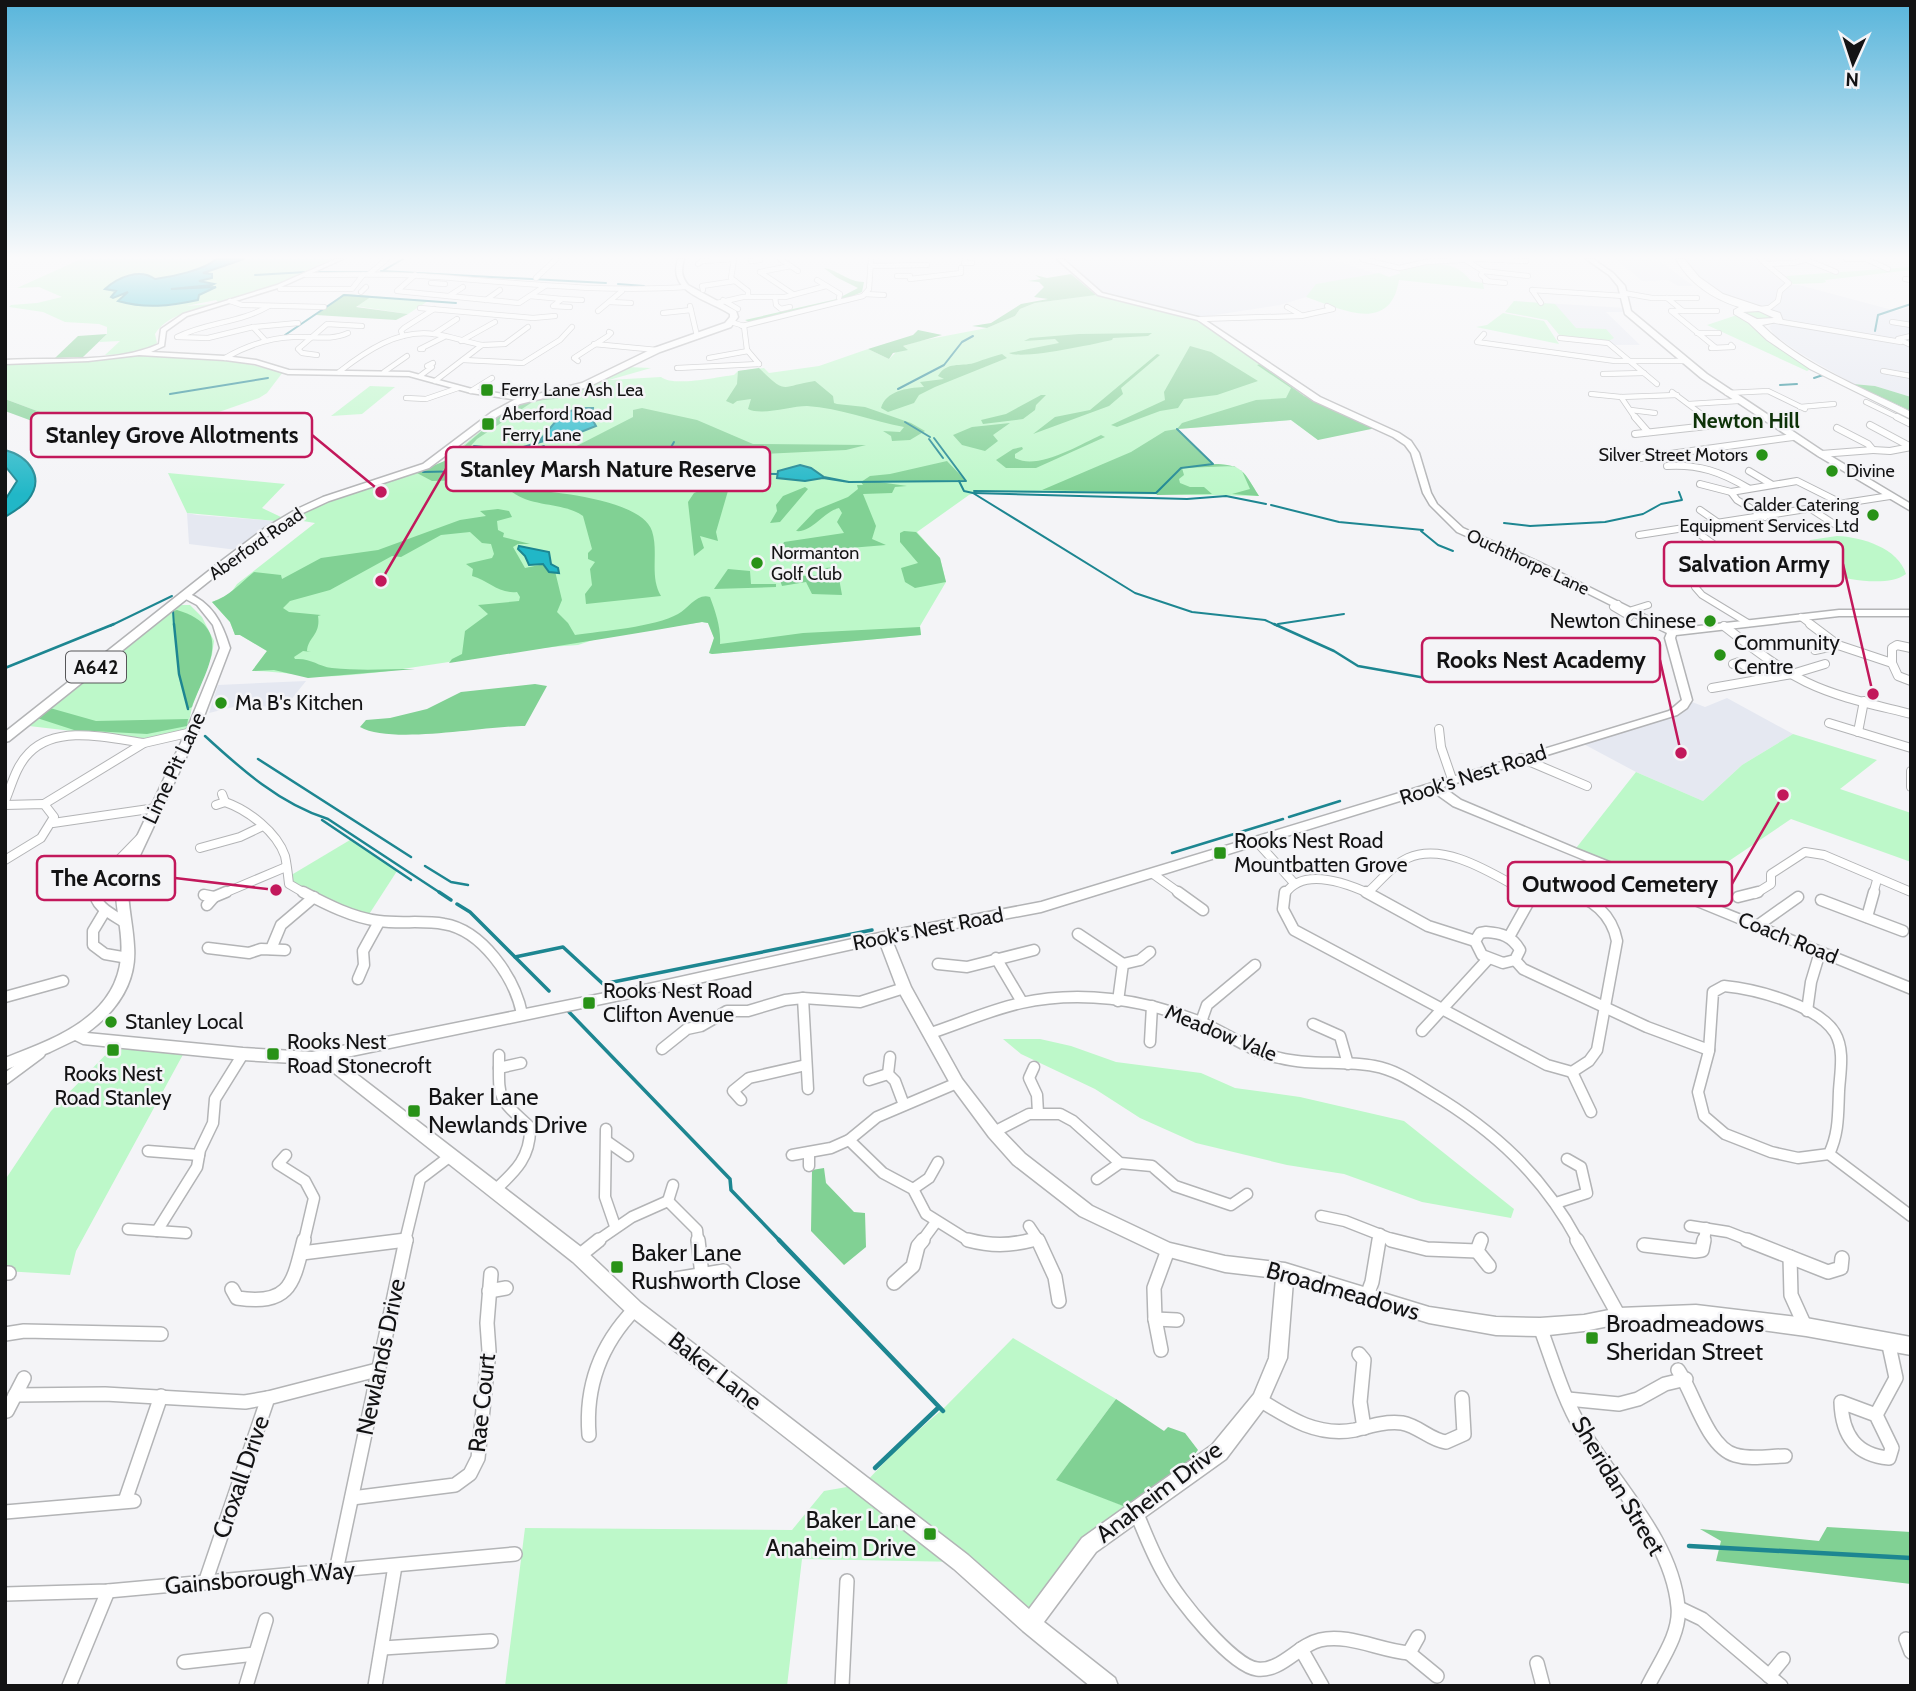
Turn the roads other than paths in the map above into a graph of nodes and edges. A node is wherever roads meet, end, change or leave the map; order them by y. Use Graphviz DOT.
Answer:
graph roads {
  1 [pos="309,337"];
  2 [pos="164,338"];
  3 [pos="296,338"];
  4 [pos="397,338"];
  5 [pos="442,338"];
  6 [pos="448,338"];
  7 [pos="467,338"];
  8 [pos="513,338"];
  9 [pos="563,338"];
  10 [pos="603,338"];
  11 [pos="692,338"];
  12 [pos="745,338"];
  13 [pos="1228,338"];
  14 [pos="1480,338"];
  15 [pos="1560,338"];
  16 [pos="1658,338"];
  17 [pos="1702,338"];
  18 [pos="1770,338"];
  19 [pos="1778,338"];
  20 [pos="265,340"];
  21 [pos="461,341"];
  22 [pos="594,344"];
  23 [pos="482,345"];
  24 [pos="1731,345"];
  25 [pos="423,349"];
  26 [pos="657,350"];
  27 [pos="748,351"];
  28 [pos="150,353"];
  29 [pos="317,355"];
  30 [pos="399,355"];
  31 [pos="407,356"];
  32 [pos="225,358"];
  33 [pos="415,358"];
  34 [pos="709,358"];
  35 [pos="463,360"];
  36 [pos="1630,361"];
  37 [pos="1684,361"];
  38 [pos="5,362"];
  39 [pos="575,362"];
  40 [pos="433,363"];
  41 [pos="680,369"];
  42 [pos="339,372"];
  43 [pos="384,372"];
  44 [pos="1883,372"];
  45 [pos="1644,373"];
  46 [pos="1603,374"];
  47 [pos="420,376"];
  48 [pos="1911,376"];
  49 [pos="493,377"];
  50 [pos="435,381"];
  51 [pos="1657,384"];
  52 [pos="458,388"];
  53 [pos="471,391"];
  54 [pos="1727,393"];
  55 [pos="1591,394"];
  56 [pos="1621,397"];
  57 [pos="405,398"];
  58 [pos="1680,398"];
  59 [pos="523,400"];
  60 [pos="1738,401"];
  61 [pos="1866,402"];
  62 [pos="1833,404"];
  63 [pos="1631,410"];
  64 [pos="1656,413"];
  65 [pos="1911,414"];
  66 [pos="1911,424"];
  67 [pos="1870,425"];
  68 [pos="1837,428"];
  69 [pos="1648,432"];
  70 [pos="1635,434"];
  71 [pos="1793,437"];
  72 [pos="1911,447"];
  73 [pos="1873,450"];
  74 [pos="1821,454"];
  75 [pos="1641,458"];
  76 [pos="1667,466"];
  77 [pos="1749,471"];
  78 [pos="1700,484"];
  79 [pos="1771,484"];
  80 [pos="1748,488"];
  81 [pos="1731,492"];
  82 [pos="1890,496"];
  83 [pos="1843,504"];
  84 [pos="1911,508"];
  85 [pos="1811,509"];
  86 [pos="1699,511"];
  87 [pos="1765,517"];
  88 [pos="1720,524"];
  89 [pos="1835,524"];
  90 [pos="1691,528"];
  91 [pos="1639,535"];
  92 [pos="1799,550"];
  93 [pos="1768,551"];
  94 [pos="1726,553"];
  95 [pos="1800,580"];
  96 [pos="185,594"];
  97 [pos="1648,605"];
  98 [pos="1911,613"];
  99 [pos="1631,614"];
  100 [pos="1801,617"];
  101 [pos="1748,623"];
  102 [pos="1724,626"];
  103 [pos="1672,632"];
  104 [pos="1838,645"];
  105 [pos="1911,648"];
  106 [pos="1815,650"];
  107 [pos="1892,663"];
  108 [pos="1733,664"];
  109 [pos="1825,664"];
  110 [pos="1792,674"];
  111 [pos="1764,678"];
  112 [pos="1911,681"];
  113 [pos="1712,688"];
  114 [pos="1864,701"];
  115 [pos="1911,714"];
  116 [pos="1829,723"];
  117 [pos="1439,729"];
  118 [pos="192,732"];
  119 [pos="1858,732"];
  120 [pos="5,738"];
  121 [pos="145,743"];
  122 [pos="1911,748"];
  123 [pos="1521,758"];
  124 [pos="1911,771"];
  125 [pos="1452,779"];
  126 [pos="1587,786"];
  127 [pos="1911,786"];
  128 [pos="1435,787"];
  129 [pos="221,801"];
  130 [pos="5,803"];
  131 [pos="44,804"];
  132 [pos="156,808"];
  133 [pos="53,823"];
  134 [pos="261,827"];
  135 [pos="143,836"];
  136 [pos="1257,842"];
  137 [pos="200,848"];
  138 [pos="5,860"];
  139 [pos="1603,864"];
  140 [pos="286,867"];
  141 [pos="1153,874"];
  142 [pos="1877,880"];
  143 [pos="1294,883"];
  144 [pos="1911,892"];
  145 [pos="1367,893"];
  146 [pos="1534,896"];
  147 [pos="314,897"];
  148 [pos="1738,897"];
  149 [pos="1798,897"];
  150 [pos="1585,898"];
  151 [pos="208,899"];
  152 [pos="1821,900"];
  153 [pos="1203,910"];
  154 [pos="105,911"];
  155 [pos="1867,917"];
  156 [pos="124,922"];
  157 [pos="379,922"];
  158 [pos="1757,926"];
  159 [pos="1903,931"];
  160 [pos="1078,934"];
  161 [pos="884,937"];
  162 [pos="1509,937"];
  163 [pos="1475,941"];
  164 [pos="208,948"];
  165 [pos="271,949"];
  166 [pos="285,950"];
  167 [pos="1034,950"];
  168 [pos="1150,952"];
  169 [pos="1820,952"];
  170 [pos="128,958"];
  171 [pos="996,958"];
  172 [pos="1488,959"];
  173 [pos="1515,960"];
  174 [pos="938,964"];
  175 [pos="1123,964"];
  176 [pos="1255,965"];
  177 [pos="358,979"];
  178 [pos="63,981"];
  179 [pos="904,988"];
  180 [pos="1911,989"];
  181 [pos="5,997"];
  182 [pos="807,998"];
  183 [pos="1118,1001"];
  184 [pos="1022,1002"];
  185 [pos="1152,1006"];
  186 [pos="1441,1009"];
  187 [pos="1607,1009"];
  188 [pos="1807,1011"];
  189 [pos="522,1014"];
  190 [pos="1201,1022"];
  191 [pos="1313,1024"];
  192 [pos="1422,1031"];
  193 [pos="76,1033"];
  194 [pos="931,1033"];
  195 [pos="1150,1042"];
  196 [pos="50,1046"];
  197 [pos="662,1049"];
  198 [pos="1709,1050"];
  199 [pos="243,1054"];
  200 [pos="323,1056"];
  201 [pos="890,1057"];
  202 [pos="521,1063"];
  203 [pos="5,1064"];
  204 [pos="1348,1064"];
  205 [pos="806,1065"];
  206 [pos="1034,1068"];
  207 [pos="1572,1072"];
  208 [pos="888,1074"];
  209 [pos="5,1079"];
  210 [pos="870,1080"];
  211 [pos="957,1083"];
  212 [pos="808,1089"];
  213 [pos="741,1100"];
  214 [pos="904,1105"];
  215 [pos="1591,1112"];
  216 [pos="1038,1113"];
  217 [pos="606,1129"];
  218 [pos="994,1132"];
  219 [pos="849,1140"];
  220 [pos="608,1142"];
  221 [pos="148,1151"];
  222 [pos="1829,1154"];
  223 [pos="199,1155"];
  224 [pos="286,1155"];
  225 [pos="628,1156"];
  226 [pos="792,1156"];
  227 [pos="449,1157"];
  228 [pos="1567,1159"];
  229 [pos="938,1162"];
  230 [pos="1120,1163"];
  231 [pos="1097,1178"];
  232 [pos="673,1185"];
  233 [pos="496,1189"];
  234 [pos="913,1189"];
  235 [pos="1247,1194"];
  236 [pos="668,1201"];
  237 [pos="1556,1202"];
  238 [pos="1321,1216"];
  239 [pos="1911,1216"];
  240 [pos="936,1222"];
  241 [pos="615,1226"];
  242 [pos="1030,1226"];
  243 [pos="1690,1226"];
  244 [pos="1706,1228"];
  245 [pos="128,1229"];
  246 [pos="157,1231"];
  247 [pos="186,1233"];
  248 [pos="1380,1234"];
  249 [pos="1037,1238"];
  250 [pos="1481,1238"];
  251 [pos="406,1240"];
  252 [pos="1644,1245"];
  253 [pos="1168,1250"];
  254 [pos="1477,1251"];
  255 [pos="302,1253"];
  256 [pos="579,1256"];
  257 [pos="1790,1257"];
  258 [pos="1842,1258"];
  259 [pos="1489,1265"];
  260 [pos="724,1271"];
  261 [pos="1285,1271"];
  262 [pos="491,1274"];
  263 [pos="702,1275"];
  264 [pos="675,1279"];
  265 [pos="894,1283"];
  266 [pos="506,1288"];
  267 [pos="232,1289"];
  268 [pos="489,1291"];
  269 [pos="1366,1298"];
  270 [pos="1059,1301"];
  271 [pos="635,1309"];
  272 [pos="1619,1316"];
  273 [pos="1155,1319"];
  274 [pos="1177,1320"];
  275 [pos="1540,1326"];
  276 [pos="1806,1327"];
  277 [pos="159,1332"];
  278 [pos="5,1334"];
  279 [pos="1888,1341"];
  280 [pos="1911,1346"];
  281 [pos="1161,1350"];
  282 [pos="1359,1354"];
  283 [pos="377,1370"];
  284 [pos="24,1378"];
  285 [pos="15,1395"];
  286 [pos="161,1396"];
  287 [pos="268,1398"];
  288 [pos="1462,1398"];
  289 [pos="1568,1399"];
  290 [pos="1259,1400"];
  291 [pos="6,1411"];
  292 [pos="1876,1415"];
  293 [pos="1364,1428"];
  294 [pos="589,1435"];
  295 [pos="1785,1456"];
  296 [pos="352,1498"];
  297 [pos="1136,1511"];
  298 [pos="5,1512"];
  299 [pos="515,1554"];
  300 [pos="395,1566"];
  301 [pos="336,1572"];
  302 [pos="847,1581"];
  303 [pos="205,1583"];
  304 [pos="108,1591"];
  305 [pos="5,1594"];
  306 [pos="1679,1608"];
  307 [pos="266,1620"];
  308 [pos="1030,1624"];
  309 [pos="1418,1637"];
  310 [pos="491,1641"];
  311 [pos="383,1648"];
  312 [pos="1301,1649"];
  313 [pos="1409,1653"];
  314 [pos="255,1654"];
  315 [pos="1783,1659"];
  316 [pos="184,1662"];
  317 [pos="1537,1663"];
  318 [pos="1437,1676"];
  319 [pos="1775,1681"];
  320 [pos="69,1686"];
  321 [pos="246,1686"];
  322 [pos="374,1686"];
  323 [pos="842,1686"];
  324 [pos="1107,1686"];
  325 [pos="1322,1686"];
  326 [pos="1544,1686"];
  327 [pos="1648,1686"];
  1 -- 29 [label="street"];
  2 -- 28 [label="street"];
  3 -- 20 [label="street"];
  4 -- 42 [label="street"];
  5 -- 25 [label="street"];
  6 -- 21 [label="street"];
  7 -- 21 [label="street"];
  8 -- 23 [label="street"];
  9 -- 35 [label="street"];
  10 -- 22 [label="street"];
  11 -- 26 [label="main road, Aberford Road / A642"];
  12 -- 27 [label="street"];
  13 -- 99 [label="street, Ouchthorpe Lane"];
  14 -- 36 [label="street"];
  15 -- 36 [label="street"];
  16 -- 37 [label="main road"];
  17 -- 24 [label="street"];
  18 -- 65 [label="highway"];
  19 -- 65 [label="highway"];
  20 -- 32 [label="street"];
  21 -- 23 [label="street"];
  22 -- 26 [label="street"];
  22 -- 39 [label="street"];
  23 -- 35 [label="street"];
  26 -- 59 [label="main road, Aberford Road / A642"];
  27 -- 34 [label="street"];
  27 -- 41 [label="street"];
  28 -- 32 [label="street"];
  28 -- 38 [label="street"];
  30 -- 31 [label="street"];
  31 -- 33 [label="street"];
  31 -- 43 [label="street"];
  32 -- 42 [label="street"];
  35 -- 50 [label="street"];
  36 -- 37 [label="street"];
  36 -- 45 [label="street"];
  37 -- 54 [label="main road"];
  40 -- 47 [label="street"];
  42 -- 43 [label="street"];
  43 -- 47 [label="street"];
  44 -- 48 [label="street"];
  45 -- 46 [label="street"];
  45 -- 51 [label="street"];
  47 -- 50 [label="street"];
  49 -- 53 [label="street"];
  50 -- 52 [label="street"];
  52 -- 53 [label="street"];
  52 -- 57 [label="street"];
  53 -- 59 [label="street"];
  54 -- 60 [label="main road"];
  54 -- 62 [label="street"];
  55 -- 56 [label="street"];
  56 -- 58 [label="street"];
  56 -- 63 [label="street"];
  58 -- 60 [label="street"];
  58 -- 69 [label="street"];
  59 -- 96 [label="main road, Aberford Road / A642"];
  60 -- 71 [label="main road"];
  61 -- 66 [label="street"];
  63 -- 64 [label="street"];
  63 -- 69 [label="street"];
  67 -- 72 [label="street"];
  68 -- 73 [label="street"];
  69 -- 70 [label="street"];
  71 -- 74 [label="main road"];
  71 -- 75 [label="street"];
  72 -- 73 [label="street"];
  73 -- 74 [label="street"];
  74 -- 82 [label="main road"];
  76 -- 80 [label="street"];
  77 -- 79 [label="street"];
  78 -- 81 [label="street"];
  79 -- 80 [label="street"];
  79 -- 83 [label="street"];
  80 -- 81 [label="street"];
  81 -- 87 [label="street"];
  82 -- 83 [label="street"];
  82 -- 84 [label="main road"];
  83 -- 85 [label="street"];
  85 -- 87 [label="street"];
  85 -- 89 [label="street"];
  86 -- 88 [label="street"];
  87 -- 88 [label="street"];
  88 -- 90 [label="street"];
  90 -- 91 [label="street"];
  90 -- 94 [label="street"];
  92 -- 93 [label="street"];
  93 -- 94 [label="street"];
  93 -- 95 [label="street"];
  94 -- 101 [label="street"];
  96 -- 118 [label="street, Lime Pit Lane"];
  96 -- 120 [label="main road, Aberford Road / A642"];
  97 -- 99 [label="street"];
  98 -- 100 [label="street"];
  99 -- 103 [label="street, Ouchthorpe Lane"];
  100 -- 101 [label="street"];
  100 -- 104 [label="street"];
  101 -- 102 [label="street"];
  102 -- 103 [label="street"];
  102 -- 110 [label="street"];
  103 -- 123 [label="street, Rook's Nest Road"];
  104 -- 106 [label="street"];
  104 -- 107 [label="street"];
  105 -- 107 [label="street"];
  107 -- 112 [label="street"];
  108 -- 111 [label="street"];
  109 -- 110 [label="street"];
  110 -- 111 [label="street"];
  110 -- 114 [label="street"];
  111 -- 113 [label="street"];
  114 -- 115 [label="street"];
  114 -- 119 [label="street"];
  116 -- 119 [label="street"];
  117 -- 125 [label="street"];
  118 -- 121 [label="street"];
  118 -- 132 [label="street, Lime Pit Lane"];
  119 -- 122 [label="street"];
  121 -- 130 [label="street"];
  121 -- 131 [label="street"];
  123 -- 125 [label="street, Rook's Nest Road"];
  123 -- 126 [label="street"];
  124 -- 127 [label="street"];
  125 -- 128 [label="street, Rook's Nest Road"];
  128 -- 136 [label="street, Rook's Nest Road"];
  128 -- 139 [label="street, Coach Road"];
  129 -- 134 [label="street"];
  130 -- 131 [label="street"];
  131 -- 133 [label="street"];
  132 -- 133 [label="street"];
  132 -- 135 [label="street, Lime Pit Lane"];
  133 -- 138 [label="street"];
  134 -- 137 [label="street"];
  134 -- 140 [label="street"];
  135 -- 154 [label="street, Lime Pit Lane"];
  135 -- 156 [label="street, Lime Pit Lane"];
  136 -- 141 [label="street, Rook's Nest Road"];
  136 -- 143 [label="street"];
  139 -- 150 [label="street"];
  139 -- 158 [label="street, Coach Road"];
  140 -- 147 [label="street"];
  140 -- 151 [label="street"];
  141 -- 153 [label="street"];
  141 -- 161 [label="street, Rook's Nest Road"];
  142 -- 144 [label="street"];
  142 -- 148 [label="street"];
  142 -- 155 [label="street"];
  143 -- 145 [label="street"];
  143 -- 186 [label="street"];
  145 -- 146 [label="street"];
  145 -- 163 [label="street"];
  146 -- 150 [label="street"];
  146 -- 162 [label="street"];
  147 -- 157 [label="street"];
  147 -- 165 [label="street"];
  149 -- 158 [label="street"];
  150 -- 187 [label="street"];
  152 -- 155 [label="street"];
  154 -- 156 [label="street"];
  154 -- 170 [label="street"];
  155 -- 159 [label="street"];
  156 -- 170 [label="street, Lime Pit Lane"];
  157 -- 177 [label="street"];
  157 -- 189 [label="street"];
  158 -- 169 [label="street, Coach Road"];
  160 -- 175 [label="street"];
  161 -- 179 [label="street, Broadmeadows"];
  161 -- 189 [label="street, Rook's Nest Road"];
  162 -- 163 [label="street"];
  162 -- 173 [label="street"];
  163 -- 172 [label="street"];
  164 -- 165 [label="street"];
  165 -- 166 [label="street"];
  167 -- 171 [label="street"];
  168 -- 175 [label="street"];
  169 -- 180 [label="street, Coach Road"];
  169 -- 188 [label="street"];
  170 -- 193 [label="street, Lime Pit Lane"];
  171 -- 174 [label="street"];
  171 -- 184 [label="street"];
  172 -- 173 [label="street"];
  172 -- 186 [label="street"];
  173 -- 187 [label="street"];
  175 -- 183 [label="street"];
  176 -- 190 [label="street"];
  178 -- 181 [label="street"];
  179 -- 182 [label="street"];
  179 -- 194 [label="street, Broadmeadows"];
  182 -- 197 [label="street"];
  182 -- 205 [label="street"];
  183 -- 184 [label="street, Meadow Vale"];
  183 -- 185 [label="street, Meadow Vale"];
  184 -- 194 [label="street, Meadow Vale"];
  185 -- 190 [label="street, Meadow Vale"];
  185 -- 195 [label="street"];
  186 -- 192 [label="street"];
  186 -- 207 [label="street"];
  187 -- 198 [label="street"];
  187 -- 207 [label="street"];
  188 -- 198 [label="street"];
  188 -- 222 [label="street"];
  189 -- 200 [label="street, Rook's Nest Road"];
  190 -- 204 [label="street, Meadow Vale"];
  191 -- 204 [label="street"];
  193 -- 196 [label="street, Lime Pit Lane"];
  193 -- 199 [label="street, Rook's Nest Road"];
  194 -- 211 [label="street, Broadmeadows"];
  196 -- 203 [label="street, Lime Pit Lane"];
  196 -- 209 [label="street"];
  198 -- 222 [label="street"];
  199 -- 200 [label="street, Rook's Nest Road"];
  199 -- 223 [label="street"];
  200 -- 227 [label="street, Baker Lane"];
  201 -- 208 [label="street"];
  202 -- 233 [label="street"];
  204 -- 237 [label="street, Meadow Vale"];
  205 -- 212 [label="street"];
  205 -- 213 [label="street"];
  206 -- 216 [label="street"];
  207 -- 215 [label="street"];
  208 -- 210 [label="street"];
  208 -- 214 [label="street"];
  211 -- 214 [label="street"];
  211 -- 218 [label="street, Broadmeadows"];
  214 -- 219 [label="street"];
  216 -- 218 [label="street"];
  216 -- 230 [label="street"];
  217 -- 220 [label="street"];
  218 -- 253 [label="street, Broadmeadows"];
  219 -- 226 [label="street"];
  219 -- 234 [label="street"];
  220 -- 225 [label="street"];
  220 -- 241 [label="street"];
  221 -- 223 [label="street"];
  222 -- 239 [label="street"];
  223 -- 246 [label="street"];
  224 -- 255 [label="street"];
  227 -- 233 [label="street, Baker Lane"];
  227 -- 251 [label="street, Newlands Drive"];
  228 -- 237 [label="street"];
  229 -- 234 [label="street"];
  230 -- 231 [label="street"];
  230 -- 235 [label="street"];
  232 -- 236 [label="street"];
  233 -- 256 [label="street, Baker Lane"];
  234 -- 240 [label="street"];
  236 -- 241 [label="street"];
  236 -- 263 [label="street"];
  237 -- 272 [label="street, Meadow Vale"];
  238 -- 248 [label="street"];
  240 -- 249 [label="street"];
  240 -- 265 [label="street"];
  241 -- 256 [label="street"];
  242 -- 249 [label="street"];
  243 -- 244 [label="street"];
  244 -- 252 [label="street"];
  244 -- 257 [label="street"];
  245 -- 246 [label="street"];
  246 -- 247 [label="street"];
  248 -- 254 [label="street"];
  248 -- 269 [label="street"];
  249 -- 270 [label="street"];
  250 -- 254 [label="street"];
  251 -- 255 [label="street"];
  251 -- 283 [label="street, Newlands Drive"];
  253 -- 261 [label="street, Broadmeadows"];
  253 -- 273 [label="street"];
  254 -- 259 [label="street"];
  255 -- 267 [label="street"];
  256 -- 271 [label="street, Baker Lane"];
  257 -- 258 [label="street"];
  257 -- 276 [label="street"];
  260 -- 263 [label="street"];
  261 -- 269 [label="street, Broadmeadows"];
  261 -- 290 [label="street, Anaheim Drive"];
  262 -- 268 [label="street, Rae Court"];
  263 -- 264 [label="street"];
  266 -- 268 [label="street"];
  268 -- 296 [label="street, Rae Court"];
  269 -- 275 [label="street, Broadmeadows"];
  271 -- 294 [label="street"];
  271 -- 308 [label="street, Baker Lane"];
  272 -- 275 [label="street, Broadmeadows"];
  272 -- 276 [label="street, Broadmeadows"];
  273 -- 274 [label="street"];
  273 -- 281 [label="street"];
  275 -- 289 [label="street, Sheridan Street"];
  276 -- 279 [label="street, Broadmeadows"];
  277 -- 278 [label="street"];
  279 -- 280 [label="street, Broadmeadows"];
  279 -- 292 [label="street"];
  282 -- 293 [label="street"];
  283 -- 287 [label="street, Croxall Drive"];
  283 -- 296 [label="street, Newlands Drive"];
  284 -- 285 [label="street"];
  285 -- 286 [label="street"];
  285 -- 291 [label="street"];
  286 -- 287 [label="street"];
  286 -- 298 [label="street"];
  287 -- 303 [label="street, Croxall Drive"];
  288 -- 293 [label="street"];
  289 -- 295 [label="street"];
  289 -- 306 [label="street, Sheridan Street"];
  290 -- 293 [label="street"];
  290 -- 297 [label="street, Anaheim Drive"];
  292 -- 292 [label="street"];
  296 -- 301 [label="street, Newlands Drive"];
  297 -- 308 [label="street, Anaheim Drive"];
  297 -- 312 [label="street"];
  299 -- 300 [label="street, Gainsborough Way"];
  300 -- 301 [label="street, Gainsborough Way"];
  300 -- 311 [label="street"];
  301 -- 303 [label="street, Gainsborough Way"];
  302 -- 323 [label="street"];
  303 -- 304 [label="street, Gainsborough Way"];
  304 -- 305 [label="street, Gainsborough Way"];
  304 -- 320 [label="street"];
  306 -- 319 [label="street"];
  306 -- 327 [label="street"];
  307 -- 314 [label="street"];
  308 -- 324 [label="street, Baker Lane"];
  309 -- 313 [label="street"];
  310 -- 311 [label="street"];
  311 -- 322 [label="street"];
  312 -- 313 [label="street"];
  312 -- 325 [label="street"];
  313 -- 318 [label="street"];
  314 -- 316 [label="street"];
  314 -- 321 [label="street"];
  315 -- 319 [label="street"];
  317 -- 326 [label="street"];
}
